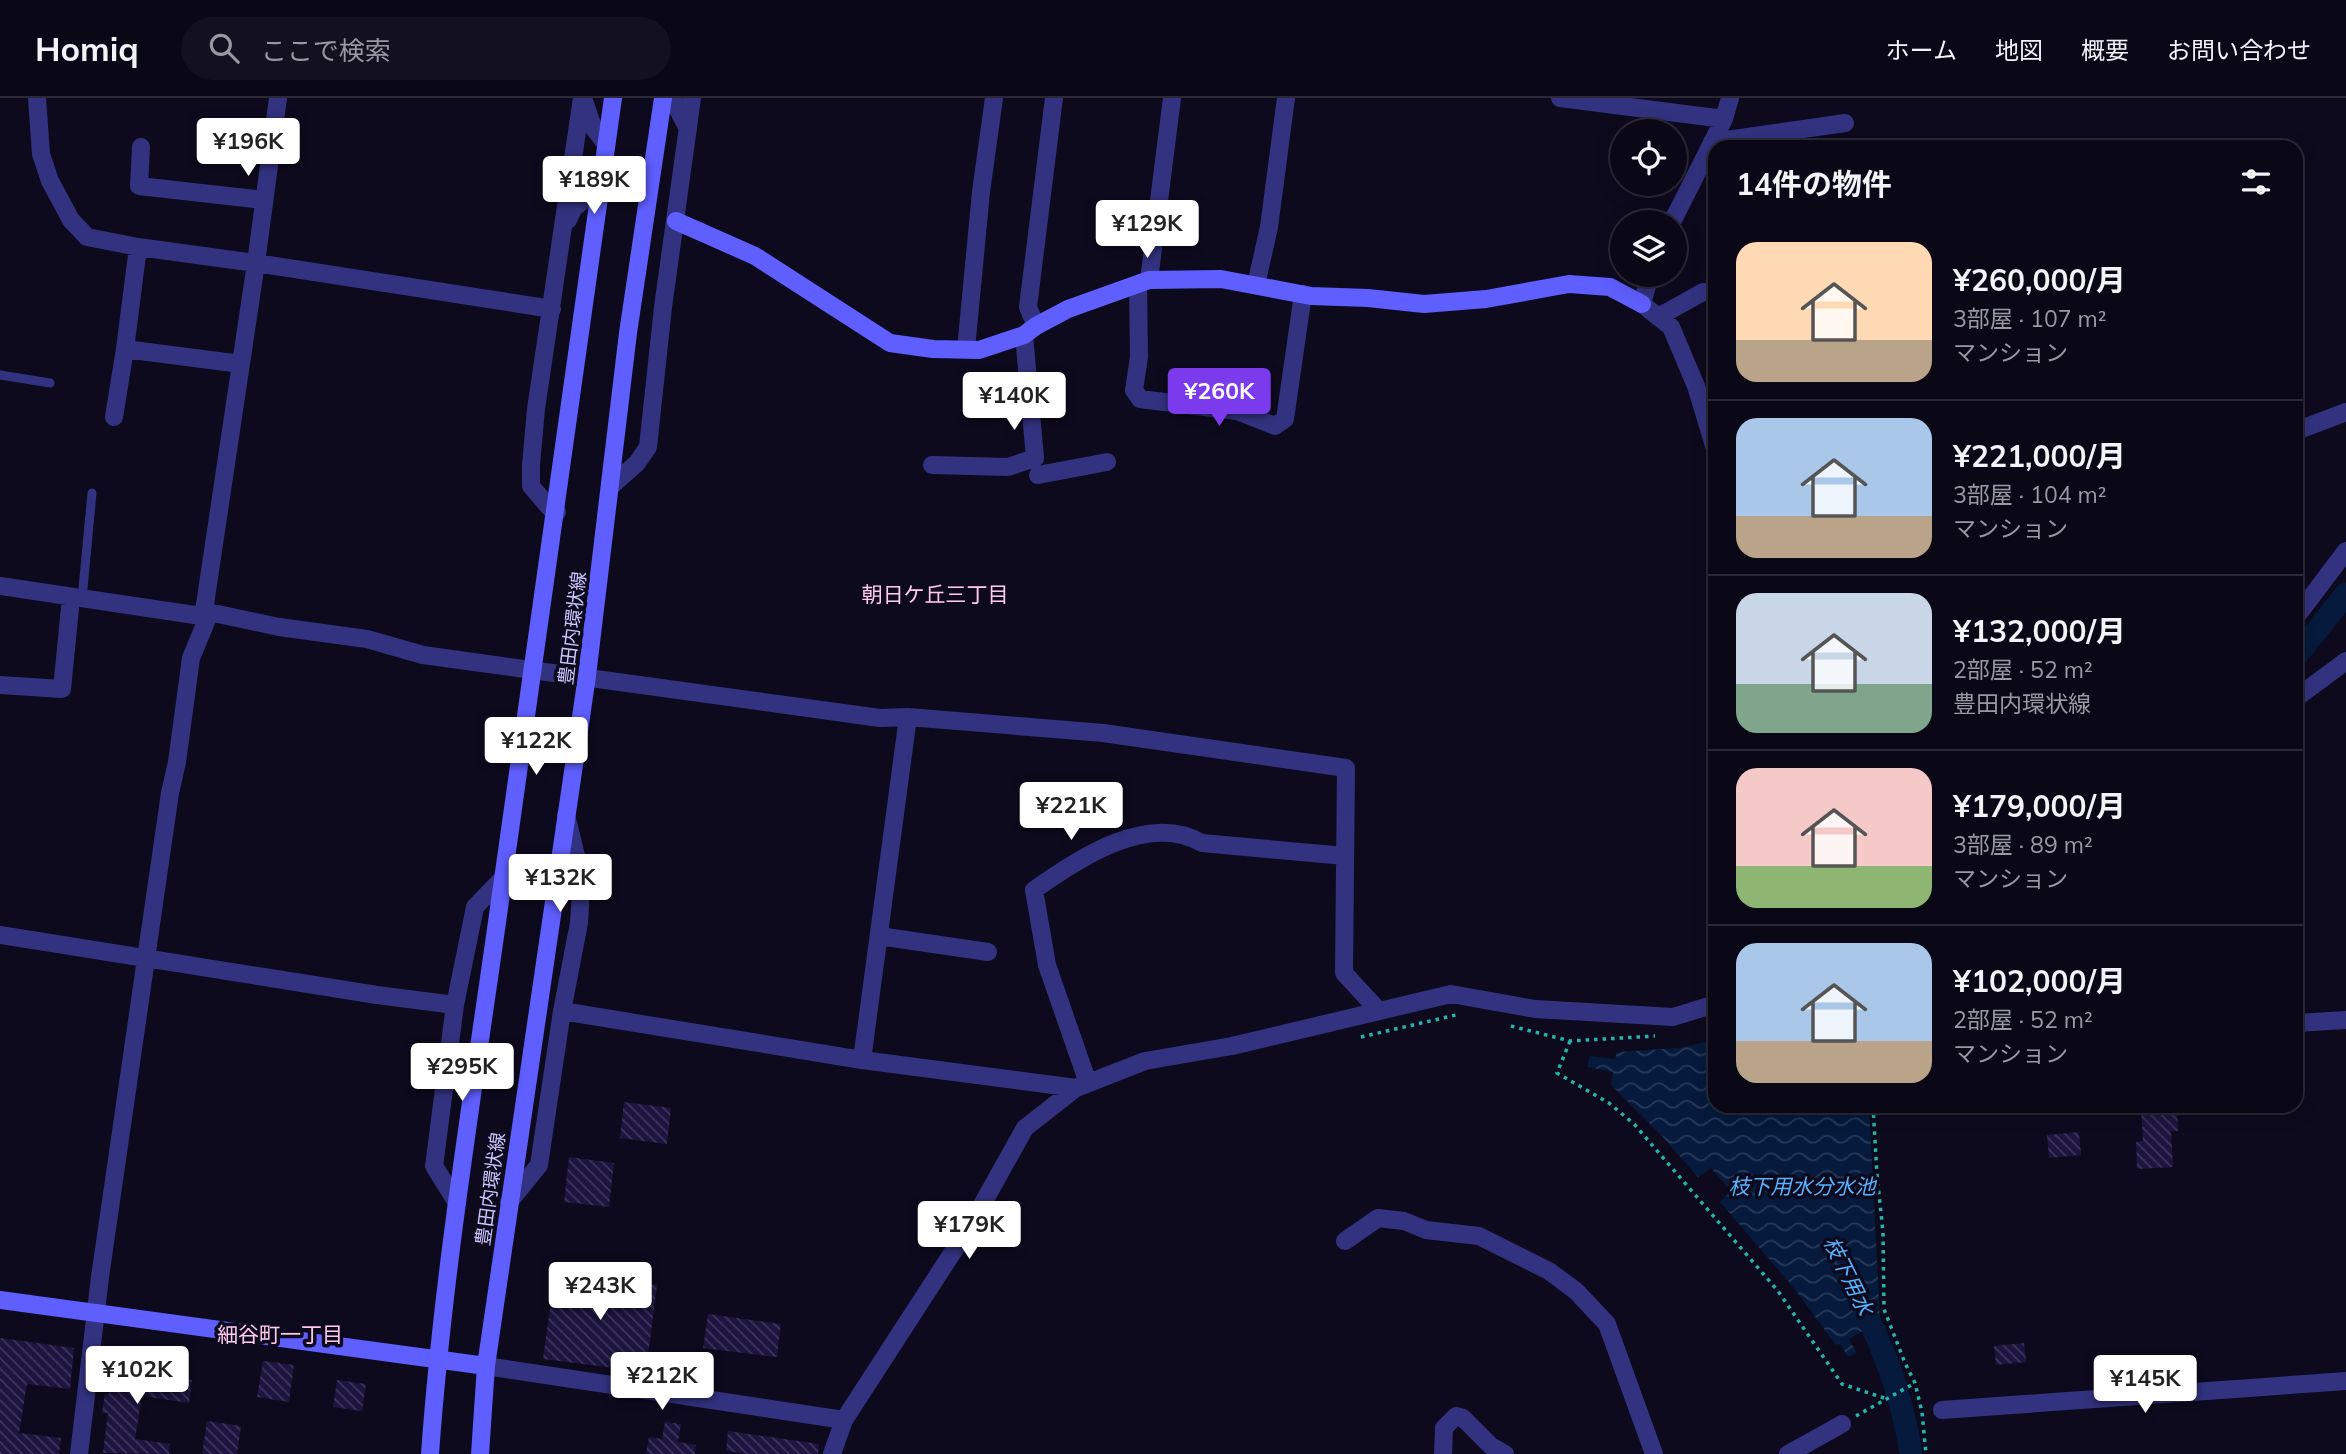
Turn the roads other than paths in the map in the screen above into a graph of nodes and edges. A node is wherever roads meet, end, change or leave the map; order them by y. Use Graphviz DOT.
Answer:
graph roads {
  1 [pos="37,98"];
  2 [pos="278,98"];
  3 [pos="582,98"];
  4 [pos="612,98"];
  5 [pos="663,98"];
  6 [pos="671,98"];
  7 [pos="692,98"];
  8 [pos="994,98"];
  9 [pos="1054,98"];
  10 [pos="1172,98"];
  11 [pos="1286,98"];
  12 [pos="1560,98"];
  13 [pos="1730,98"];
  14 [pos="1724,118"];
  15 [pos="1845,123"];
  16 [pos="688,129"];
  17 [pos="1713,140"];
  18 [pos="1726,140"];
  19 [pos="606,144"];
  20 [pos="141,147"];
  21 [pos="1708,150"];
  22 [pos="601,185"];
  23 [pos="264,200"];
  24 [pos="1678,210"];
  25 [pos="676,221"];
  26 [pos="563,229"];
  27 [pos="138,247"];
  28 [pos="256,263"];
  29 [pos="1143,282"];
  30 [pos="1256,285"];
  31 [pos="1647,287"];
  32 [pos="1708,292"];
  33 [pos="1303,294"];
  34 [pos="1642,304"];
  35 [pos="552,309"];
  36 [pos="1658,317"];
  37 [pos="1030,331"];
  38 [pos="125,349"];
  39 [pos="966,349"];
  40 [pos="241,364"];
  41 [pos="0,375"];
  42 [pos="50,383"];
  43 [pos="2346,412"];
  44 [pos="114,417"];
  45 [pos="1708,426"];
  46 [pos="2303,427"];
  47 [pos="1107,462"];
  48 [pos="932,465"];
  49 [pos="1038,474"];
  50 [pos="610,487"];
  51 [pos="92,493"];
  52 [pos="556,512"];
  53 [pos="2346,551"];
  54 [pos="0,586"];
  55 [pos="76,598"];
  56 [pos="2303,608"];
  57 [pos="206,614"];
  58 [pos="2346,661"];
  59 [pos="531,671"];
  60 [pos="587,676"];
  61 [pos="0,685"];
  62 [pos="2303,693"];
  63 [pos="908,717"];
  64 [pos="566,815"];
  65 [pos="1345,856"];
  66 [pos="503,878"];
  67 [pos="0,936"];
  68 [pos="879,936"];
  69 [pos="989,952"];
  70 [pos="144,958"];
  71 [pos="455,1004"];
  72 [pos="1708,1006"];
  73 [pos="1378,1010"];
  74 [pos="562,1011"];
  75 [pos="2346,1020"];
  76 [pos="2303,1023"];
  77 [pos="862,1060"];
  78 [pos="1082,1085"];
  79 [pos="509,1202"];
  80 [pos="457,1203"];
  81 [pos="1345,1241"];
  82 [pos="0,1300"];
  83 [pos="97,1313"];
  84 [pos="437,1360"];
  85 [pos="486,1366"];
  86 [pos="2346,1381"];
  87 [pos="1942,1410"];
  88 [pos="844,1420"];
  89 [pos="1842,1424"];
  90 [pos="79,1454"];
  91 [pos="430,1454"];
  92 [pos="480,1454"];
  93 [pos="832,1454"];
  94 [pos="1443,1454"];
  95 [pos="1505,1454"];
  96 [pos="1654,1454"];
  97 [pos="1788,1454"];
  1 -- 27 [label="street"];
  2 -- 23 [label="street"];
  3 -- 19 [label="street"];
  3 -- 26 [label="street"];
  4 -- 19 [label="street, 豊田内環状線"];
  5 -- 50 [label="street, 豊田内環状線"];
  6 -- 16 [label="street"];
  7 -- 16 [label="street"];
  8 -- 39 [label="street"];
  9 -- 37 [label="street"];
  10 -- 29 [label="street"];
  11 -- 30 [label="street"];
  12 -- 14 [label="street"];
  13 -- 14 [label="street"];
  14 -- 17 [label="street"];
  15 -- 18 [label="street"];
  16 -- 25 [label="street"];
  19 -- 22 [label="street, 豊田内環状線"];
  20 -- 23 [label="street"];
  21 -- 24 [label="street"];
  22 -- 26 [label="street"];
  22 -- 52 [label="street, 豊田内環状線"];
  23 -- 28 [label="street"];
  25 -- 39 [label="street"];
  25 -- 50 [label="street"];
  26 -- 35 [label="street"];
  27 -- 28 [label="street"];
  27 -- 38 [label="street"];
  28 -- 35 [label="street"];
  28 -- 40 [label="street"];
  29 -- 30 [label="street"];
  29 -- 33 [label="street"];
  29 -- 37 [label="street"];
  30 -- 33 [label="street"];
  31 -- 34 [label="street"];
  32 -- 36 [label="street"];
  33 -- 34 [label="street"];
  34 -- 36 [label="street"];
  35 -- 52 [label="street"];
  36 -- 45 [label="street"];
  37 -- 39 [label="street"];
  37 -- 49 [label="street"];
  38 -- 40 [label="street"];
  38 -- 44 [label="street"];
  40 -- 57 [label="street"];
  41 -- 42 [label="lane"];
  43 -- 46 [label="street"];
  47 -- 49 [label="street"];
  48 -- 49 [label="street"];
  50 -- 60 [label="street, 豊田内環状線"];
  51 -- 55 [label="lane"];
  52 -- 59 [label="street, 豊田内環状線"];
  53 -- 56 [label="street"];
  54 -- 55 [label="street"];
  55 -- 57 [label="street"];
  55 -- 61 [label="street"];
  57 -- 59 [label="street"];
  57 -- 70 [label="street"];
  58 -- 62 [label="street"];
  59 -- 60 [label="street"];
  59 -- 66 [label="street, 豊田内環状線"];
  60 -- 63 [label="street"];
  60 -- 64 [label="street, 豊田内環状線"];
  63 -- 65 [label="street"];
  63 -- 68 [label="street"];
  64 -- 74 [label="street"];
  64 -- 79 [label="street, 豊田内環状線"];
  65 -- 73 [label="street"];
  65 -- 78 [label="street"];
  66 -- 71 [label="street"];
  66 -- 80 [label="street, 豊田内環状線"];
  67 -- 70 [label="street"];
  68 -- 69 [label="street"];
  68 -- 77 [label="street"];
  70 -- 71 [label="street"];
  70 -- 83 [label="street"];
  71 -- 80 [label="street"];
  72 -- 73 [label="street"];
  73 -- 78 [label="street"];
  74 -- 77 [label="street"];
  74 -- 79 [label="street"];
  75 -- 76 [label="street"];
  77 -- 78 [label="street"];
  78 -- 88 [label="street"];
  79 -- 85 [label="street, 豊田内環状線"];
  80 -- 84 [label="street, 豊田内環状線"];
  81 -- 96 [label="street"];
  82 -- 83 [label="street"];
  83 -- 84 [label="street"];
  83 -- 90 [label="street"];
  84 -- 85 [label="street"];
  84 -- 91 [label="street, 豊田内環状線"];
  85 -- 88 [label="street"];
  85 -- 92 [label="street, 豊田内環状線"];
  86 -- 87 [label="street"];
  88 -- 93 [label="street"];
  89 -- 97 [label="street"];
  94 -- 95 [label="street"];
}
